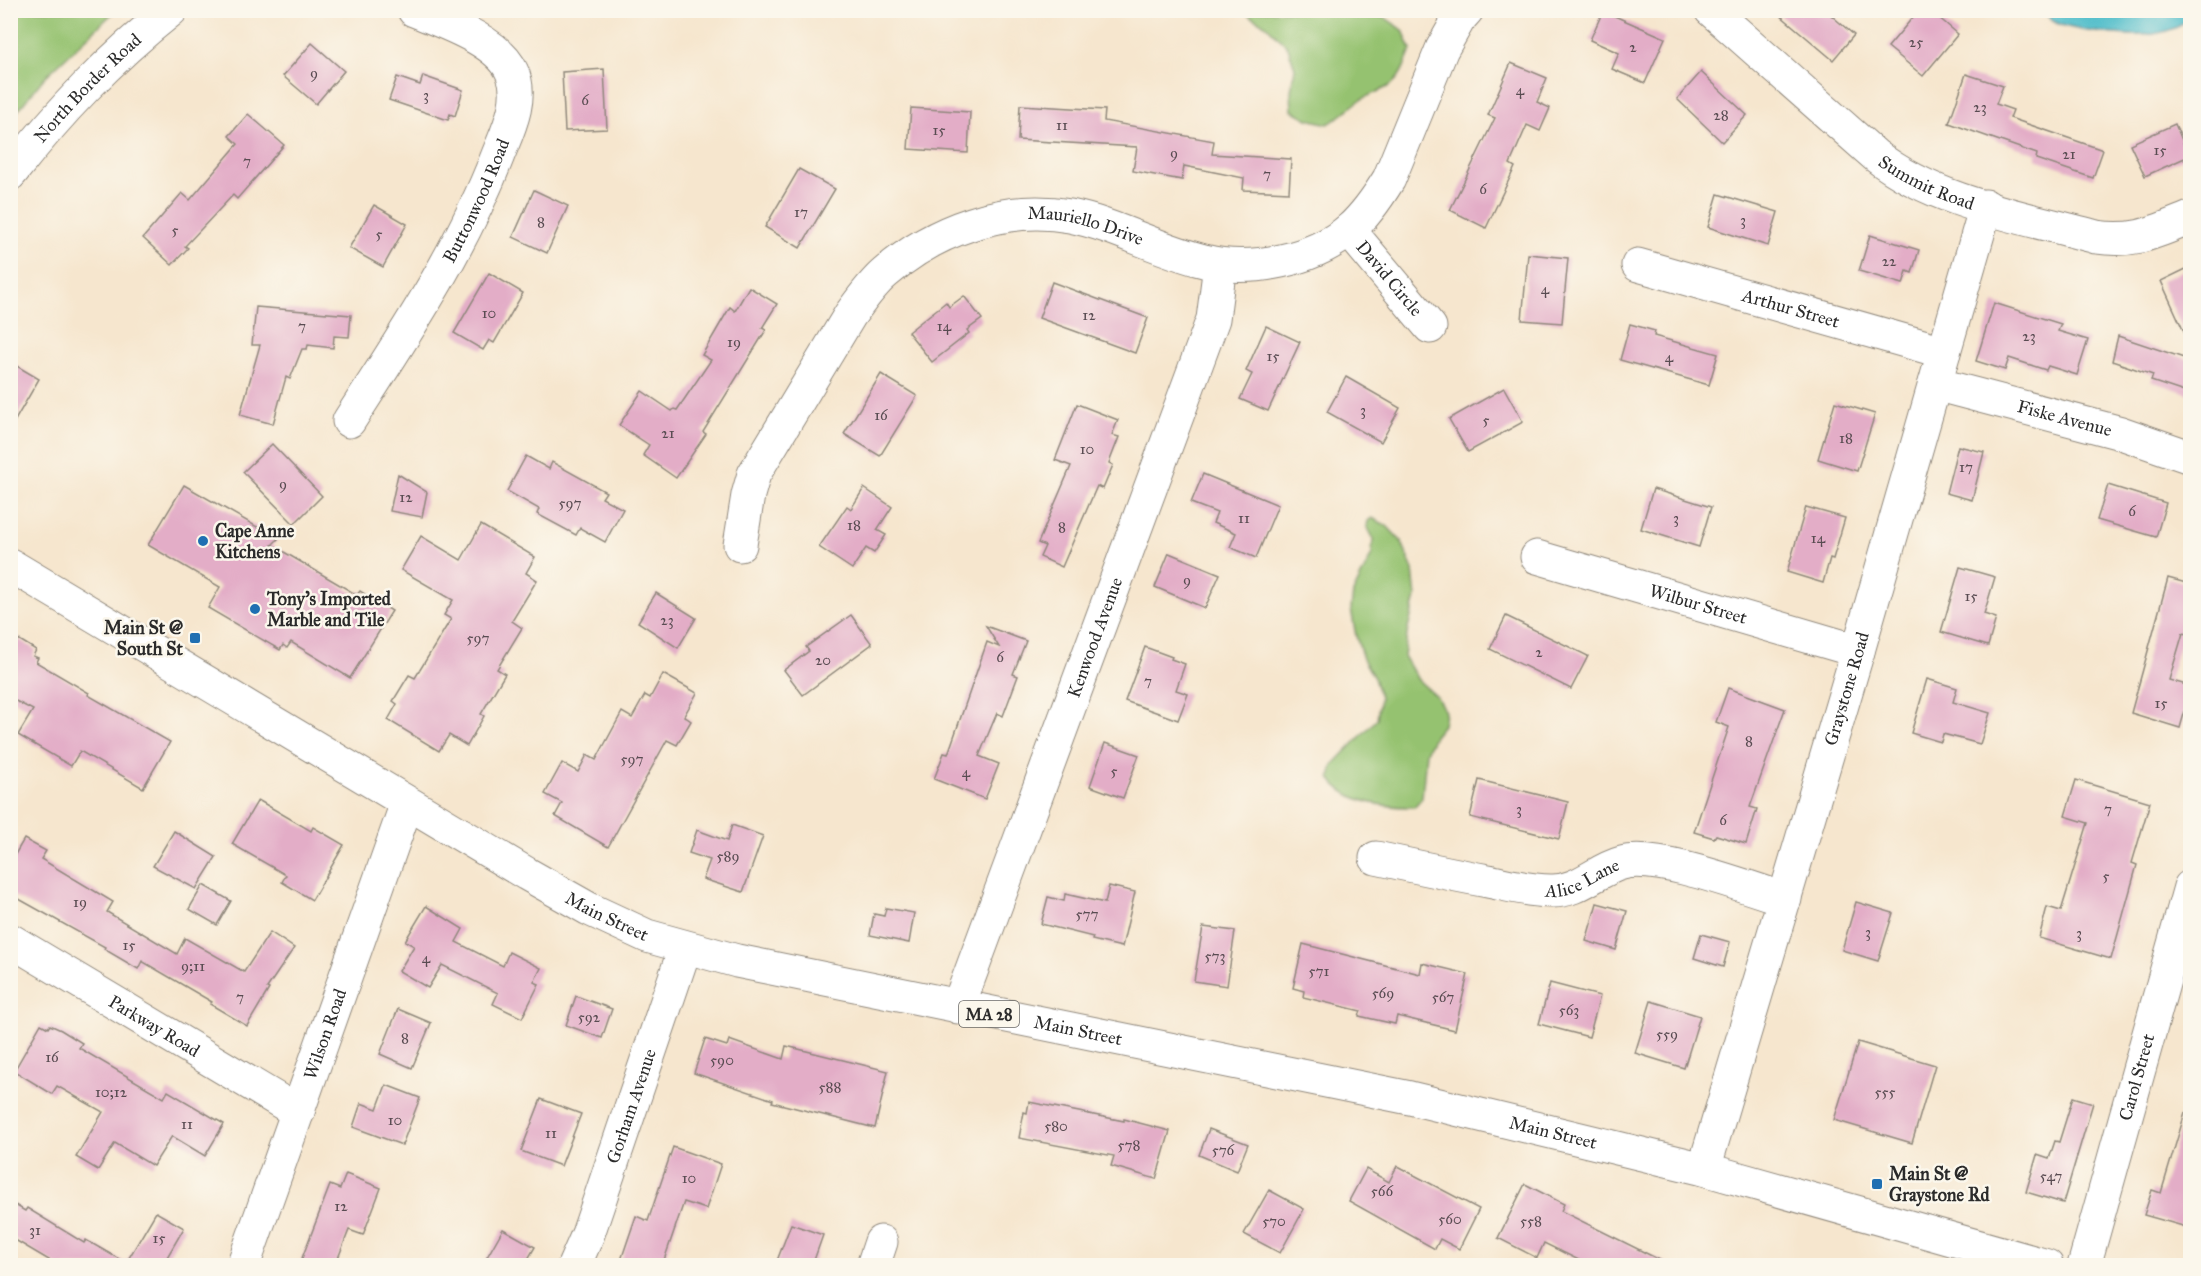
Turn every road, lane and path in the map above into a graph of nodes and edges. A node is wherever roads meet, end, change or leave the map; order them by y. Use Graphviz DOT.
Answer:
graph roads {
  1 [pos="171,10"];
  2 [pos="414,10"];
  3 [pos="1467,10"];
  4 [pos="1710,10"];
  5 [pos="10,174"];
  6 [pos="1986,206"];
  7 [pos="2190,218"];
  8 [pos="1349,230"];
  9 [pos="1220,265"];
  10 [pos="1638,265"];
  11 [pos="1430,327"];
  12 [pos="1944,352"];
  13 [pos="1935,384"];
  14 [pos="350,421"];
  15 [pos="2190,457"];
  16 [pos="740,545"];
  17 [pos="1537,557"];
  18 [pos="10,565"];
  19 [pos="1858,651"];
  20 [pos="407,803"];
  21 [pos="1376,858"];
  22 [pos="2190,887"];
  23 [pos="1785,899"];
  24 [pos="10,940"];
  25 [pos="685,948"];
  26 [pos="958,1007"];
  27 [pos="298,1112"];
  28 [pos="1704,1169"];
  29 [pos="243,1266"];
  30 [pos="574,1266"];
  31 [pos="2047,1266"];
  32 [pos="2084,1266"];
  1 -- 5 [label="street, North Border Road"];
  2 -- 14 [label="street, Buttonwood Road"];
  3 -- 8 [label="street, Mauriello Drive"];
  4 -- 6 [label="street, Summit Road"];
  6 -- 7 [label="street, Summit Road"];
  6 -- 12 [label="street, Graystone Road"];
  8 -- 9 [label="street, Mauriello Drive"];
  8 -- 11 [label="street, David Circle"];
  9 -- 16 [label="street, Mauriello Drive"];
  9 -- 26 [label="street, Kenwood Avenue"];
  10 -- 12 [label="street, Arthur Street"];
  12 -- 13 [label="street, Graystone Road"];
  13 -- 15 [label="street, Fiske Avenue"];
  13 -- 19 [label="street, Graystone Road"];
  17 -- 19 [label="street, Wilbur Street"];
  18 -- 20 [label="street, Main Street / MA 28"];
  19 -- 23 [label="street, Graystone Road"];
  20 -- 25 [label="street, Main Street / MA 28"];
  20 -- 27 [label="street, Wilson Road"];
  21 -- 23 [label="street, Alice Lane"];
  22 -- 32 [label="street, Carol Street"];
  23 -- 28 [label="street, Graystone Road"];
  24 -- 27 [label="street, Parkway Road"];
  25 -- 26 [label="street, Main Street / MA 28"];
  25 -- 30 [label="street, Gorham Avenue"];
  26 -- 28 [label="street, Main Street / MA 28"];
  27 -- 29 [label="street, Wilson Road"];
  28 -- 31 [label="street, Main Street / MA 28"];
}
